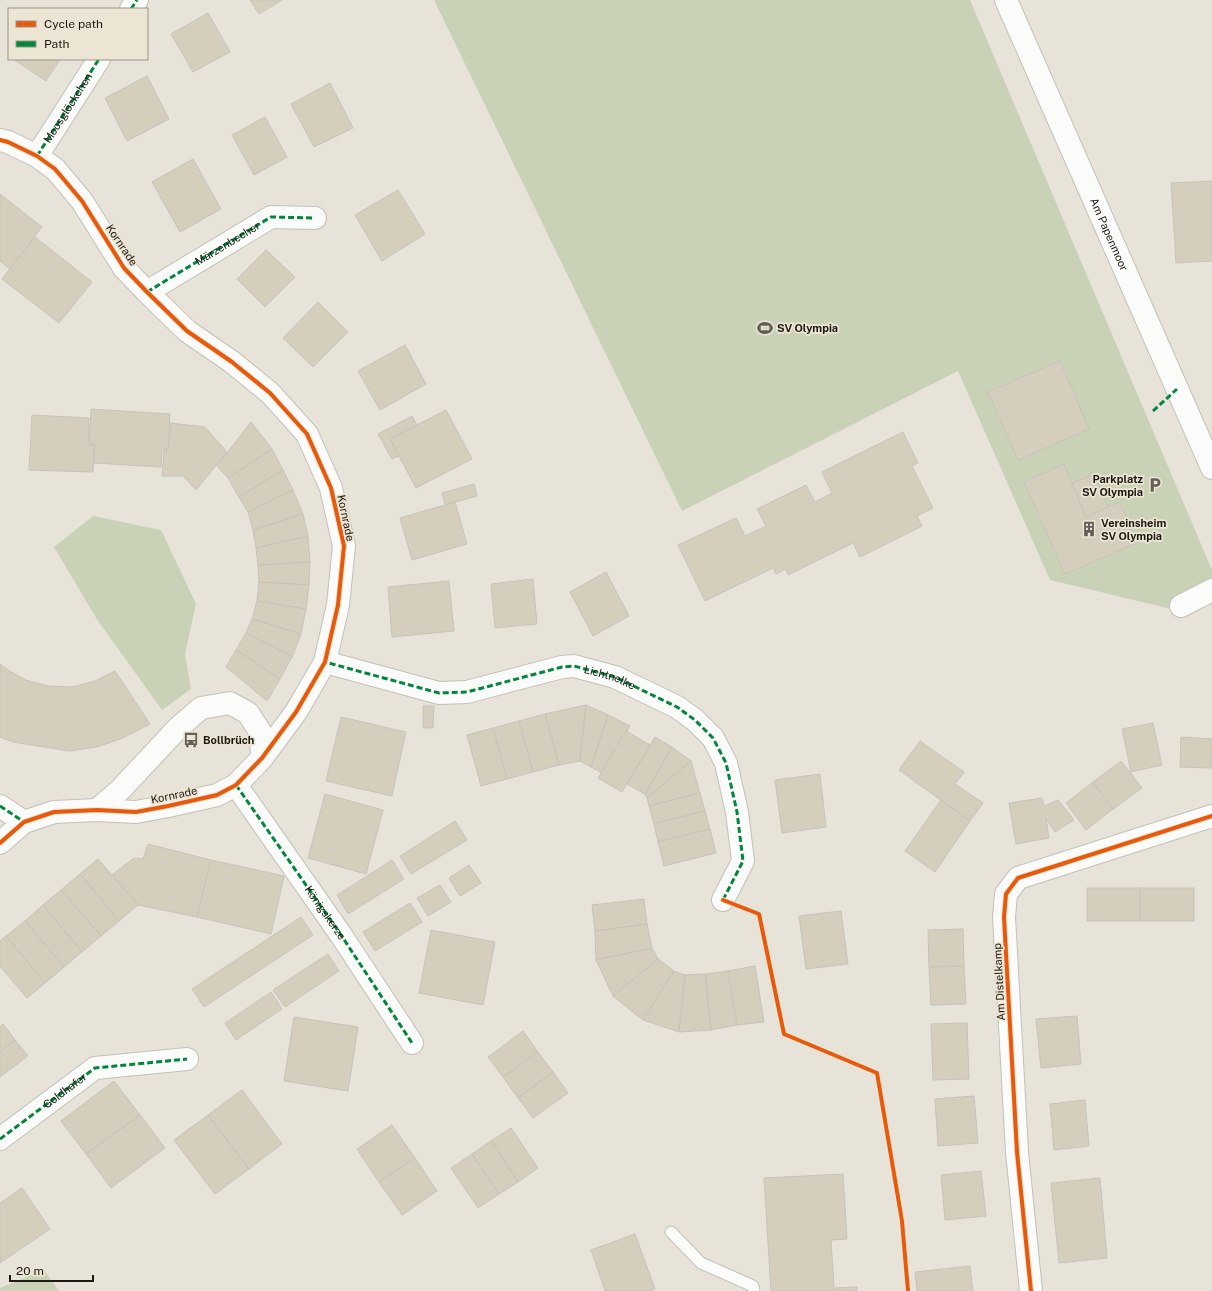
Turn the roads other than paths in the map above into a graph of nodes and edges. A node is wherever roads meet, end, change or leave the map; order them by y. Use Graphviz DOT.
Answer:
graph roads {
  1 [pos="1006,0"];
  2 [pos="98,60"];
  3 [pos="0,140"];
  4 [pos="37,156"];
  5 [pos="315,218"];
  6 [pos="147,292"];
  7 [pos="1212,468"];
  8 [pos="1212,590"];
  9 [pos="1182,606"];
  10 [pos="325,662"];
  11 [pos="262,758"];
  12 [pos="236,785"];
  13 [pos="0,806"];
  14 [pos="97,810"];
  15 [pos="1212,816"];
  16 [pos="24,822"];
  17 [pos="0,844"];
  18 [pos="723,900"];
  19 [pos="412,1043"];
  20 [pos="187,1060"];
  21 [pos="0,1139"];
  22 [pos="671,1232"];
  23 [pos="754,1291"];
  24 [pos="1031,1291"];
  1 -- 7 [label="street, Am Papenmoor"];
  2 -- 4 [label="street, Moosglöckchen"];
  3 -- 4 [label="street, Kornrade"];
  4 -- 6 [label="street, Kornrade"];
  5 -- 6 [label="street, Märzenbecher"];
  6 -- 10 [label="street, Kornrade"];
  8 -- 9 [label="street"];
  10 -- 11 [label="street, Kornrade"];
  10 -- 18 [label="street, Lichtnelke"];
  11 -- 12 [label="street, Kornrade"];
  11 -- 14 [label="street"];
  12 -- 14 [label="street, Kornrade"];
  12 -- 19 [label="street, Königskerze"];
  13 -- 16 [label="street"];
  14 -- 16 [label="street, Kornrade"];
  15 -- 24 [label="street, Am Distelkamp"];
  16 -- 17 [label="street, Kornrade"];
  20 -- 21 [label="street, Goldhafer"];
  22 -- 23 [label="lane"];
}
